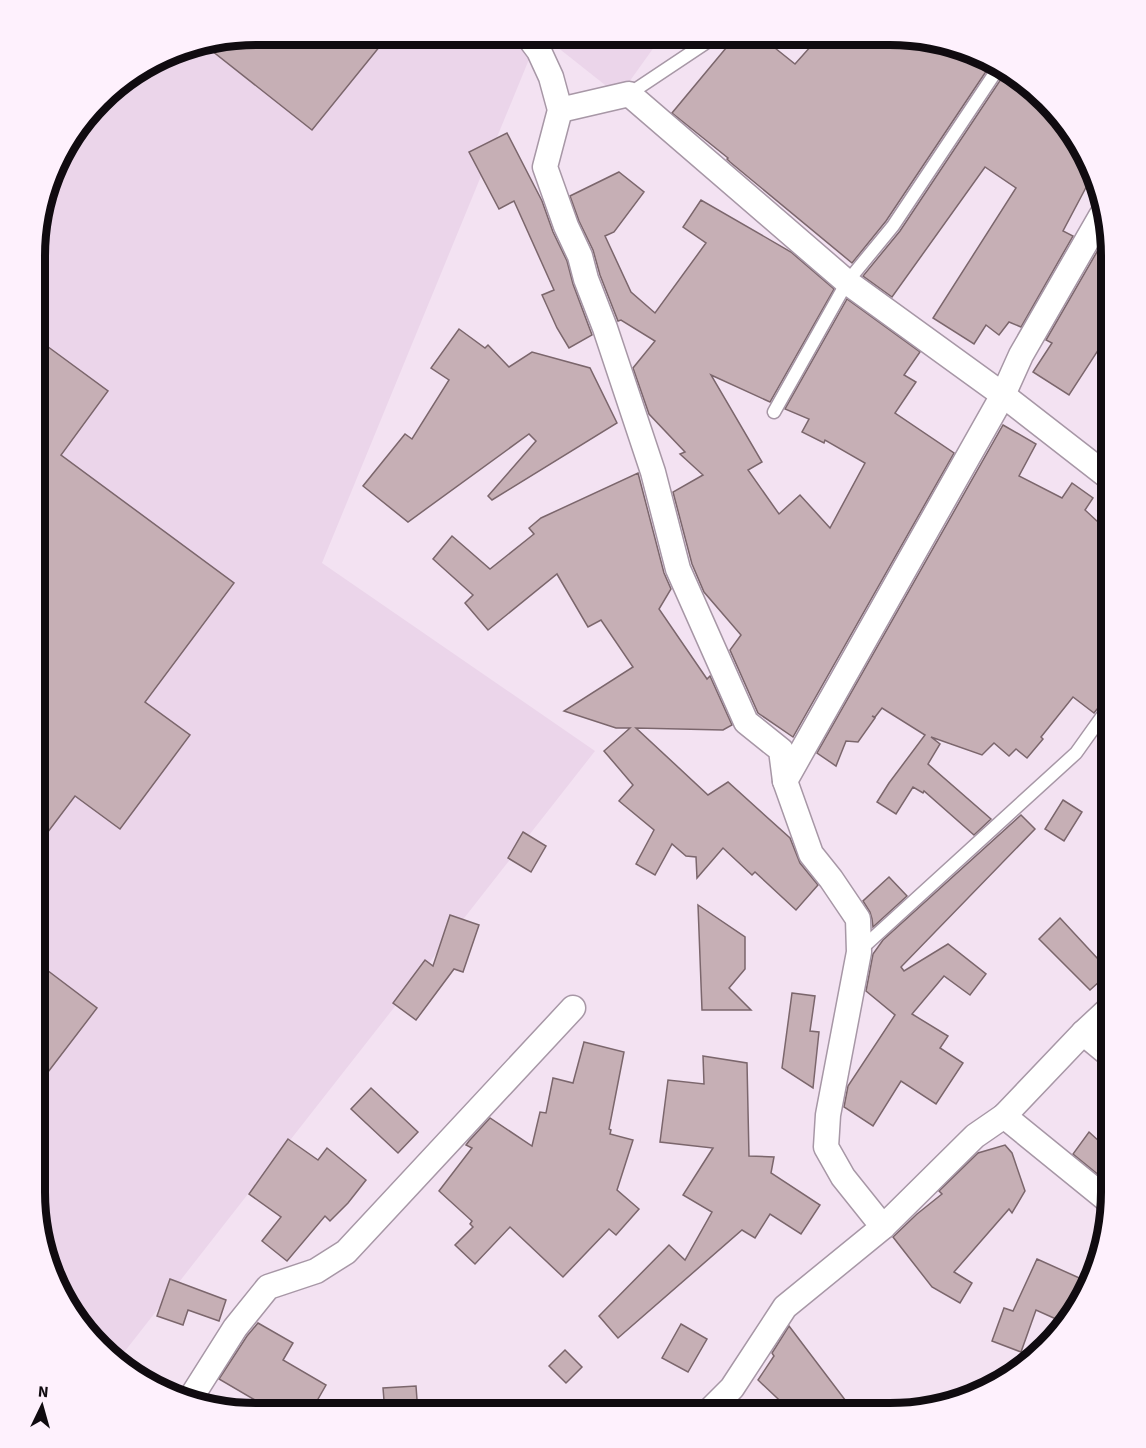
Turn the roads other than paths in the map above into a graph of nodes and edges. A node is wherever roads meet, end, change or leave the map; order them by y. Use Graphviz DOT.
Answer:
graph roads {
  1 [pos="534,45"];
  2 [pos="702,45"];
  3 [pos="995,73"];
  4 [pos="629,94"];
  5 [pos="560,110"];
  6 [pos="1098,221"];
  7 [pos="847,282"];
  8 [pos="1003,395"];
  9 [pos="774,412"];
  10 [pos="1101,471"];
  11 [pos="1101,718"];
  12 [pos="785,781"];
  13 [pos="859,951"];
  14 [pos="573,1008"];
  15 [pos="1101,1016"];
  16 [pos="1083,1033"];
  17 [pos="1101,1048"];
  18 [pos="1004,1116"];
  19 [pos="1101,1195"];
  20 [pos="883,1227"];
  21 [pos="194,1394"];
  22 [pos="717,1403"];
  1 -- 5 [label="street"];
  2 -- 4 [label="lane"];
  3 -- 7 [label="lane"];
  4 -- 5 [label="street"];
  4 -- 7 [label="street"];
  5 -- 12 [label="street"];
  6 -- 8 [label="street"];
  7 -- 8 [label="street"];
  7 -- 9 [label="lane"];
  8 -- 10 [label="street"];
  8 -- 12 [label="street"];
  11 -- 13 [label="lane"];
  12 -- 13 [label="street"];
  13 -- 20 [label="street"];
  14 -- 21 [label="street"];
  15 -- 16 [label="street"];
  16 -- 17 [label="street"];
  16 -- 18 [label="street"];
  18 -- 19 [label="street"];
  18 -- 20 [label="street"];
  20 -- 22 [label="street"];
}
